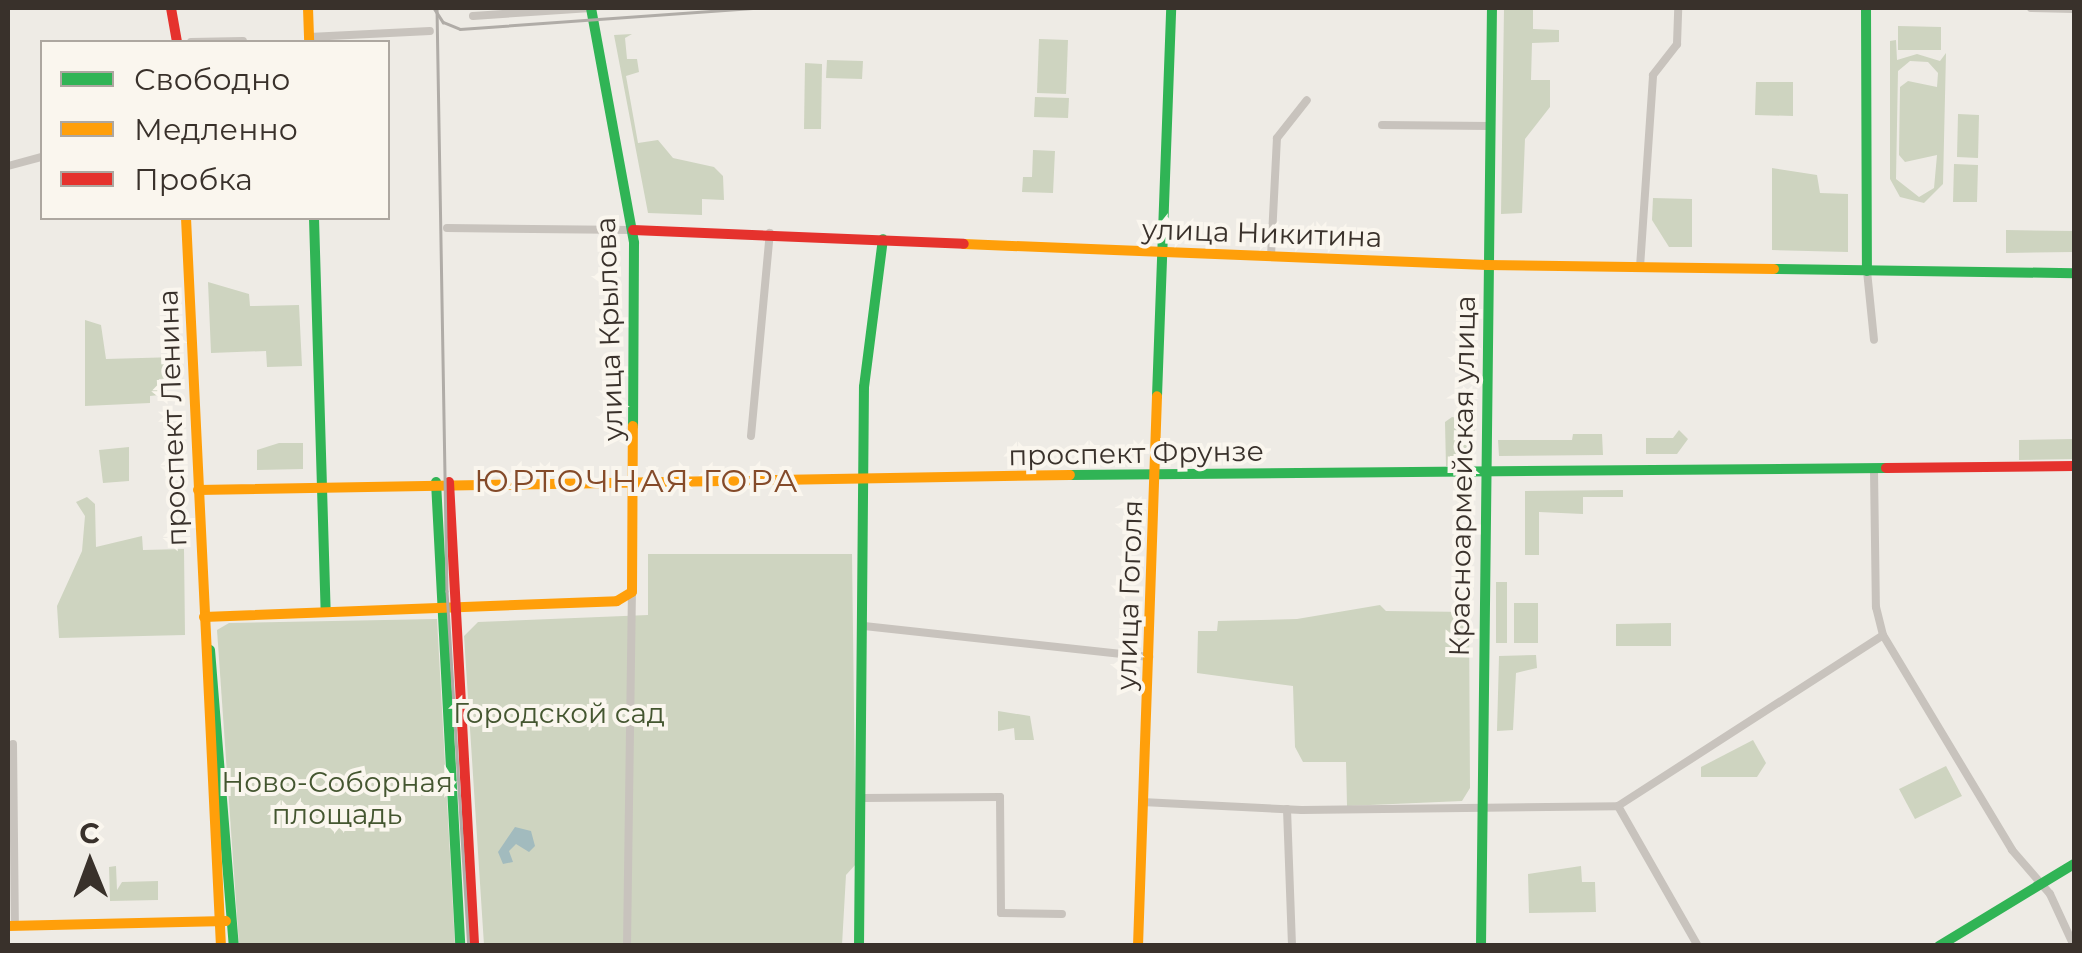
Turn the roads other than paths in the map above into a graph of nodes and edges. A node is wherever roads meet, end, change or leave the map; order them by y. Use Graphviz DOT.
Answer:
graph roads {
  1 [pos="171,8"];
  2 [pos="308,8"];
  3 [pos="591,8"];
  4 [pos="1171,8"];
  5 [pos="1492,8"];
  6 [pos="1678,8"];
  7 [pos="1866,8"];
  8 [pos="2032,8"];
  9 [pos="2074,8"];
  10 [pos="564,10"];
  11 [pos="473,16"];
  12 [pos="430,30"];
  13 [pos="178,40"];
  14 [pos="309,40"];
  15 [pos="1307,100"];
  16 [pos="1382,125"];
  17 [pos="1490,126"];
  18 [pos="40,158"];
  19 [pos="8,166"];
  20 [pos="186,220"];
  21 [pos="314,220"];
  22 [pos="447,228"];
  23 [pos="633,230"];
  24 [pos="770,233"];
  25 [pos="883,239"];
  26 [pos="1160,251"];
  27 [pos="1271,256"];
  28 [pos="1487,265"];
  29 [pos="1640,267"];
  30 [pos="1867,271"];
  31 [pos="2074,273"];
  32 [pos="1874,340"];
  33 [pos="751,436"];
  34 [pos="2074,466"];
  35 [pos="1874,470"];
  36 [pos="1484,473"];
  37 [pos="1156,475"];
  38 [pos="635,478"];
  39 [pos="864,479"];
  40 [pos="436,482"];
  41 [pos="449,482"];
  42 [pos="322,486"];
  43 [pos="198,490"];
  44 [pos="632,592"];
  45 [pos="446,606"];
  46 [pos="326,611"];
  47 [pos="204,617"];
  48 [pos="864,626"];
  49 [pos="1884,635"];
  50 [pos="1148,656"];
  51 [pos="13,744"];
  52 [pos="863,798"];
  53 [pos="1142,802"];
  54 [pos="1618,806"];
  55 [pos="1482,808"];
  56 [pos="1287,810"];
  57 [pos="2074,864"];
  58 [pos="2038,884"];
  59 [pos="1062,914"];
  60 [pos="216,921"];
  61 [pos="233,921"];
  62 [pos="11,926"];
  63 [pos="221,946"];
  64 [pos="234,946"];
  65 [pos="460,946"];
  66 [pos="474,946"];
  67 [pos="627,946"];
  68 [pos="859,946"];
  69 [pos="1138,946"];
  70 [pos="1292,946"];
  71 [pos="1482,946"];
  72 [pos="1698,946"];
  73 [pos="1939,946"];
  74 [pos="2074,946"];
  1 -- 13 [label="street"];
  2 -- 14 [label="street"];
  3 -- 10 [label="street"];
  3 -- 23 [label="street, улица Крылова"];
  4 -- 26 [label="street, улица Гоголя"];
  5 -- 17 [label="street, Красноармейская улица"];
  6 -- 29 [label="street"];
  7 -- 30 [label="street"];
  8 -- 9 [label="street"];
  10 -- 11 [label="street"];
  12 -- 14 [label="street"];
  15 -- 27 [label="street"];
  16 -- 17 [label="street"];
  17 -- 28 [label="street, Красноармейская улица"];
  18 -- 19 [label="street"];
  20 -- 43 [label="street, проспект Ленина"];
  21 -- 42 [label="street"];
  22 -- 23 [label="street, улица Никитина"];
  23 -- 24 [label="street, улица Никитина"];
  23 -- 38 [label="street, улица Крылова"];
  24 -- 25 [label="street, улица Никитина"];
  24 -- 33 [label="street"];
  25 -- 26 [label="street, улица Никитина"];
  25 -- 39 [label="street"];
  26 -- 27 [label="street, улица Никитина"];
  26 -- 37 [label="street, улица Гоголя"];
  27 -- 28 [label="street, улица Никитина"];
  28 -- 29 [label="street, улица Никитина"];
  28 -- 36 [label="street, Красноармейская улица"];
  29 -- 30 [label="street, улица Никитина"];
  30 -- 31 [label="street, улица Никитина"];
  30 -- 32 [label="street"];
  34 -- 35 [label="street, проспект Фрунзе"];
  35 -- 36 [label="street, проспект Фрунзе"];
  35 -- 49 [label="street"];
  36 -- 37 [label="street, проспект Фрунзе"];
  36 -- 55 [label="street, Красноармейская улица"];
  37 -- 39 [label="street, проспект Фрунзе"];
  37 -- 50 [label="street, улица Гоголя"];
  38 -- 39 [label="street, проспект Фрунзе"];
  38 -- 41 [label="street, проспект Фрунзе"];
  38 -- 44 [label="street, улица Крылова"];
  39 -- 48 [label="street"];
  40 -- 41 [label="street, проспект Фрунзе"];
  40 -- 42 [label="street, проспект Фрунзе"];
  40 -- 45 [label="street"];
  41 -- 45 [label="street"];
  42 -- 43 [label="street, проспект Фрунзе"];
  42 -- 46 [label="street"];
  43 -- 47 [label="street, проспект Ленина"];
  44 -- 45 [label="street"];
  44 -- 67 [label="street"];
  45 -- 46 [label="street"];
  45 -- 65 [label="street"];
  45 -- 66 [label="street"];
  46 -- 47 [label="street"];
  47 -- 60 [label="street, проспект Ленина"];
  47 -- 61 [label="street, проспект Ленина"];
  48 -- 50 [label="street"];
  48 -- 52 [label="street"];
  49 -- 54 [label="street"];
  49 -- 58 [label="street"];
  50 -- 53 [label="street, улица Гоголя"];
  51 -- 62 [label="street"];
  52 -- 59 [label="street"];
  52 -- 68 [label="street"];
  53 -- 56 [label="street"];
  53 -- 69 [label="street, улица Гоголя"];
  54 -- 55 [label="street"];
  54 -- 72 [label="street"];
  55 -- 56 [label="street"];
  55 -- 71 [label="street, Красноармейская улица"];
  56 -- 70 [label="street"];
  57 -- 58 [label="street"];
  58 -- 73 [label="street"];
  58 -- 74 [label="street"];
  60 -- 61 [label="street"];
  60 -- 62 [label="street"];
  60 -- 63 [label="street, проспект Ленина"];
  61 -- 64 [label="street, проспект Ленина"];
}
